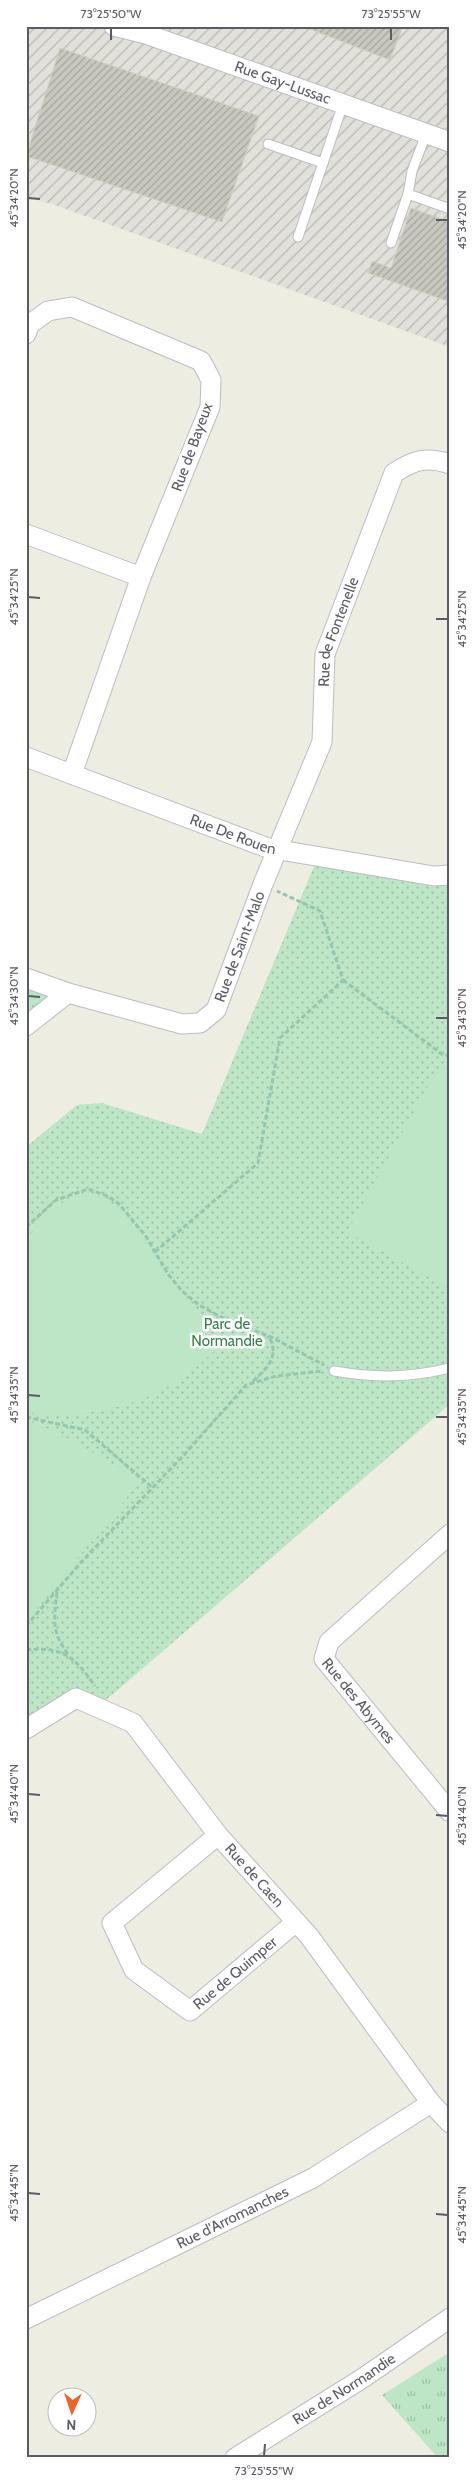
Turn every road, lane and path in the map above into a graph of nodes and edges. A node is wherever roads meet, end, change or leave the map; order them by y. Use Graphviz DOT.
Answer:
graph roads {
  1 [pos="114,26"];
  2 [pos="343,104"];
  3 [pos="426,134"];
  4 [pos="450,142"];
  5 [pos="268,144"];
  6 [pos="324,164"];
  7 [pos="408,194"];
  8 [pos="450,209"];
  9 [pos="298,237"];
  10 [pos="391,242"];
  11 [pos="26,334"];
  12 [pos="450,464"];
  13 [pos="26,534"];
  14 [pos="141,577"];
  15 [pos="26,757"];
  16 [pos="72,774"];
  17 [pos="277,849"];
  18 [pos="450,875"];
  19 [pos="263,884"];
  20 [pos="26,978"];
  21 [pos="343,980"];
  22 [pos="68,993"];
  23 [pos="26,1026"];
  24 [pos="450,1055"];
  25 [pos="26,1227"];
  26 [pos="155,1252"];
  27 [pos="267,1335"];
  28 [pos="450,1368"];
  29 [pos="334,1371"];
  30 [pos="251,1383"];
  31 [pos="26,1416"];
  32 [pos="152,1488"];
  33 [pos="450,1534"];
  34 [pos="57,1590"];
  35 [pos="26,1626"];
  36 [pos="26,1650"];
  37 [pos="68,1655"];
  38 [pos="99,1706"];
  39 [pos="26,1729"];
  40 [pos="450,1812"];
  41 [pos="218,1835"];
  42 [pos="296,1922"];
  43 [pos="431,2103"];
  44 [pos="450,2123"];
  45 [pos="450,2318"];
  46 [pos="26,2320"];
  47 [pos="235,2458"];
  1 -- 2 [label="street, Rue Gay-Lussac"];
  2 -- 3 [label="street, Rue Gay-Lussac"];
  2 -- 6 [label="lane"];
  3 -- 4 [label="street, Rue Gay-Lussac"];
  3 -- 7 [label="lane"];
  5 -- 6 [label="lane"];
  6 -- 9 [label="lane"];
  7 -- 8 [label="lane"];
  7 -- 10 [label="lane"];
  11 -- 14 [label="street, Rue de Bayeux"];
  12 -- 17 [label="street, Rue de Fontenelle"];
  13 -- 14 [label="street"];
  14 -- 16 [label="street, Rue de Bayeux"];
  15 -- 16 [label="street, Rue De Rouen"];
  16 -- 17 [label="street, Rue De Rouen"];
  17 -- 18 [label="street, Rue De Rouen"];
  17 -- 19 [label="street, Rue de Saint-Malo"];
  19 -- 21 [label="path"];
  19 -- 22 [label="street, Rue de Saint-Malo"];
  20 -- 22 [label="street, Rue de Saint-Malo"];
  21 -- 24 [label="path"];
  21 -- 26 [label="path"];
  22 -- 23 [label="street"];
  25 -- 26 [label="path"];
  26 -- 27 [label="path"];
  27 -- 29 [label="path"];
  27 -- 30 [label="path"];
  28 -- 29 [label="lane"];
  29 -- 30 [label="path"];
  30 -- 32 [label="path"];
  31 -- 32 [label="path"];
  32 -- 34 [label="path"];
  33 -- 40 [label="street, Rue des Abymes"];
  34 -- 35 [label="path"];
  34 -- 37 [label="path"];
  36 -- 37 [label="path"];
  37 -- 38 [label="path"];
  38 -- 39 [label="street, Rue de Caen"];
  38 -- 41 [label="street, Rue de Caen"];
  41 -- 42 [label="street, Rue de Caen"];
  41 -- 42 [label="street, Rue de Quimper"];
  42 -- 43 [label="street, Rue de Caen"];
  43 -- 44 [label="street, Rue de Caen"];
  43 -- 46 [label="street, Rue d'Arromanches"];
  45 -- 47 [label="street, Rue de Normandie"];
}
